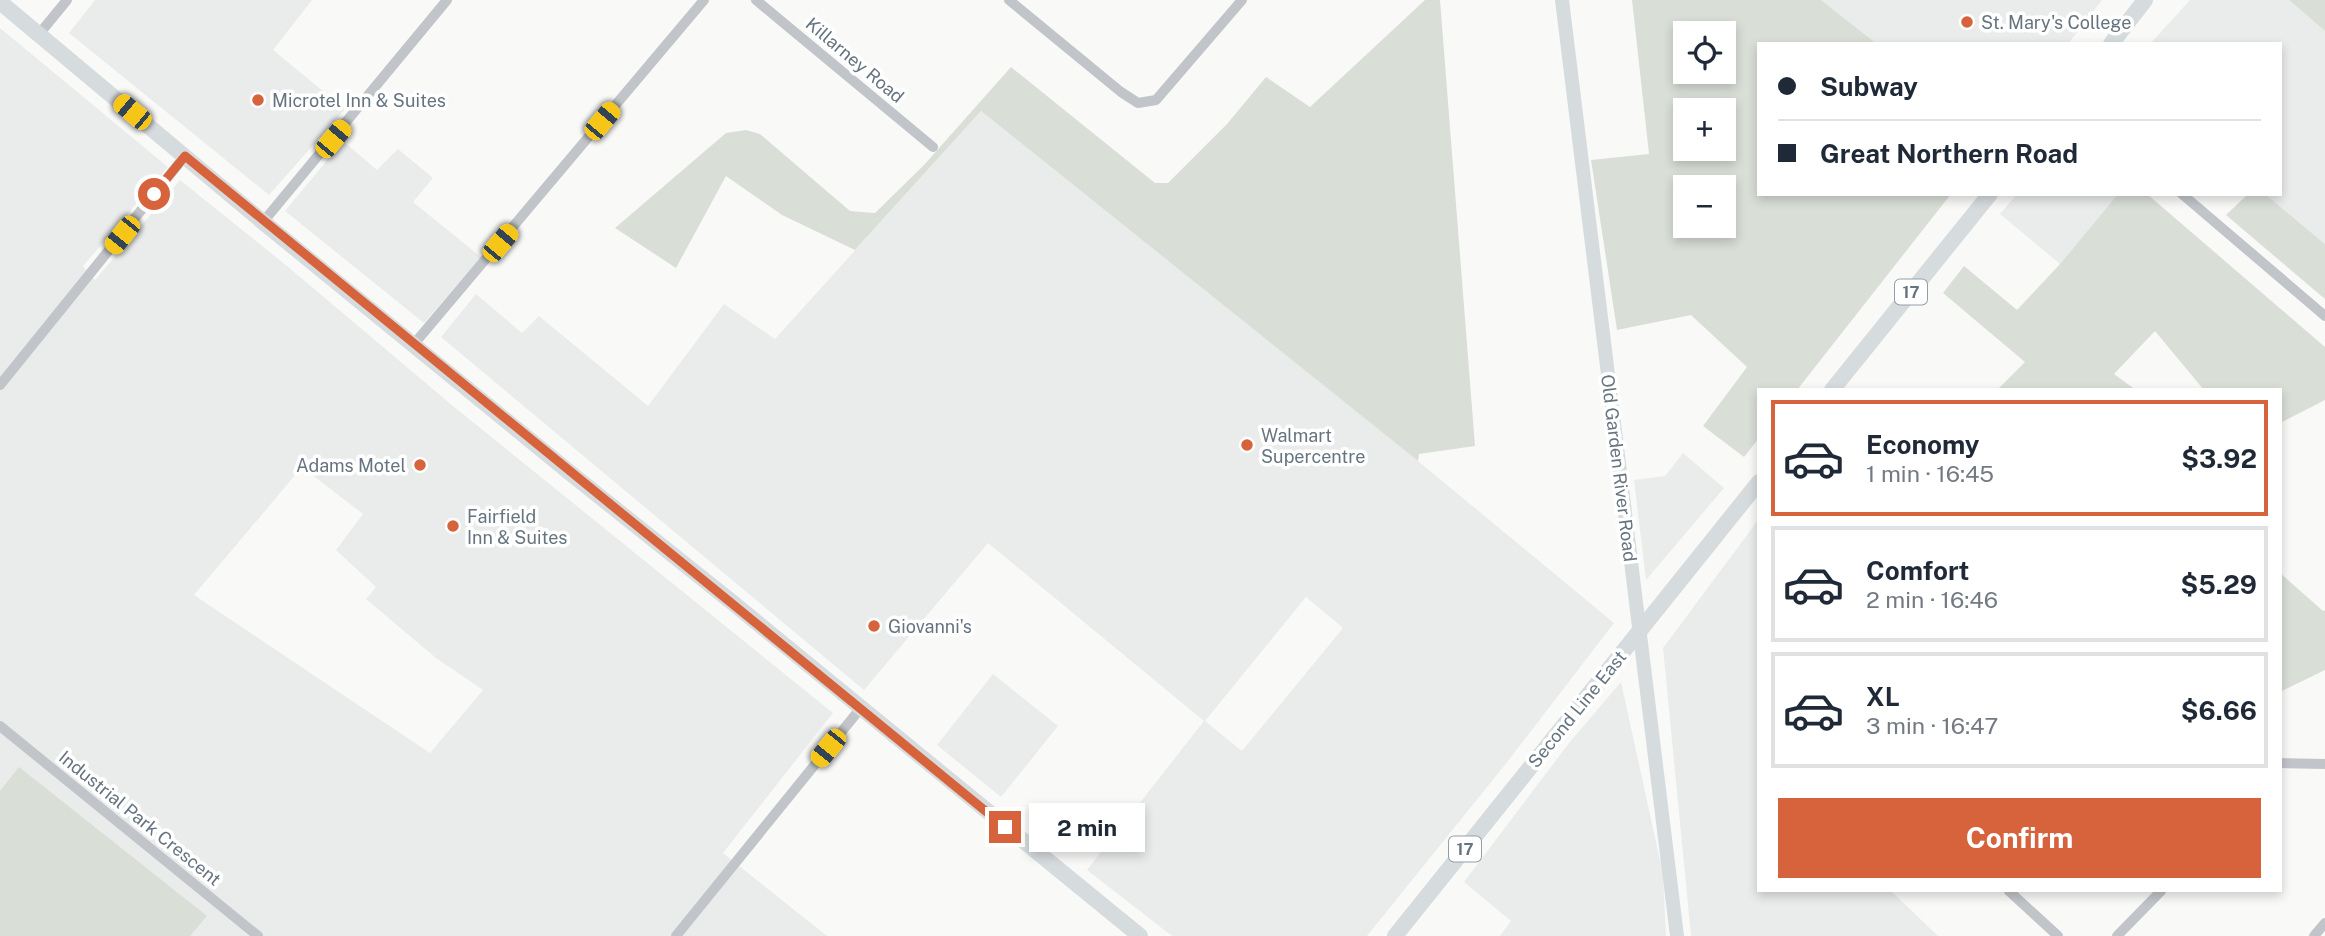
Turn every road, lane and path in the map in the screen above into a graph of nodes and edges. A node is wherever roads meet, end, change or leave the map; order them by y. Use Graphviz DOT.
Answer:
graph roads {
  1 [pos="67,0"];
  2 [pos="447,0"];
  3 [pos="704,0"];
  4 [pos="755,0"];
  5 [pos="1009,0"];
  6 [pos="1242,0"];
  7 [pos="1562,0"];
  8 [pos="2145,0"];
  9 [pos="0,2"];
  10 [pos="40,33"];
  11 [pos="2113,40"];
  12 [pos="933,147"];
  13 [pos="185,156"];
  14 [pos="1988,196"];
  15 [pos="2184,196"];
  16 [pos="263,222"];
  17 [pos="2325,316"];
  18 [pos="414,344"];
  19 [pos="0,385"];
  20 [pos="1834,388"];
  21 [pos="1757,484"];
  22 [pos="1639,631"];
  23 [pos="860,709"];
  24 [pos="0,726"];
  25 [pos="2282,763"];
  26 [pos="2325,764"];
  27 [pos="2010,892"];
  28 [pos="2160,892"];
  29 [pos="2325,923"];
  30 [pos="258,936"];
  31 [pos="676,936"];
  32 [pos="1140,936"];
  33 [pos="1395,936"];
  34 [pos="1677,936"];
  35 [pos="2058,936"];
  36 [pos="2117,936"];
  37 [pos="2314,936"];
  1 -- 10 [label="street"];
  2 -- 16 [label="street"];
  3 -- 18 [label="street"];
  4 -- 12 [label="street, Killarney Road"];
  5 -- 6 [label="street"];
  7 -- 22 [label="main road, Old Garden River Road"];
  8 -- 11 [label="highway"];
  9 -- 10 [label="highway"];
  10 -- 13 [label="highway"];
  13 -- 16 [label="highway"];
  13 -- 19 [label="street"];
  14 -- 20 [label="highway, 17"];
  15 -- 17 [label="street"];
  16 -- 18 [label="highway"];
  18 -- 23 [label="highway"];
  21 -- 22 [label="highway, Second Line East / 17"];
  22 -- 33 [label="highway, Second Line East / 17"];
  22 -- 34 [label="main road, Old Garden River Road"];
  23 -- 31 [label="street"];
  23 -- 32 [label="highway"];
  24 -- 30 [label="street, Industrial Park Crescent"];
  25 -- 26 [label="street"];
  27 -- 35 [label="street"];
  28 -- 36 [label="street"];
  29 -- 37 [label="street"];
}
